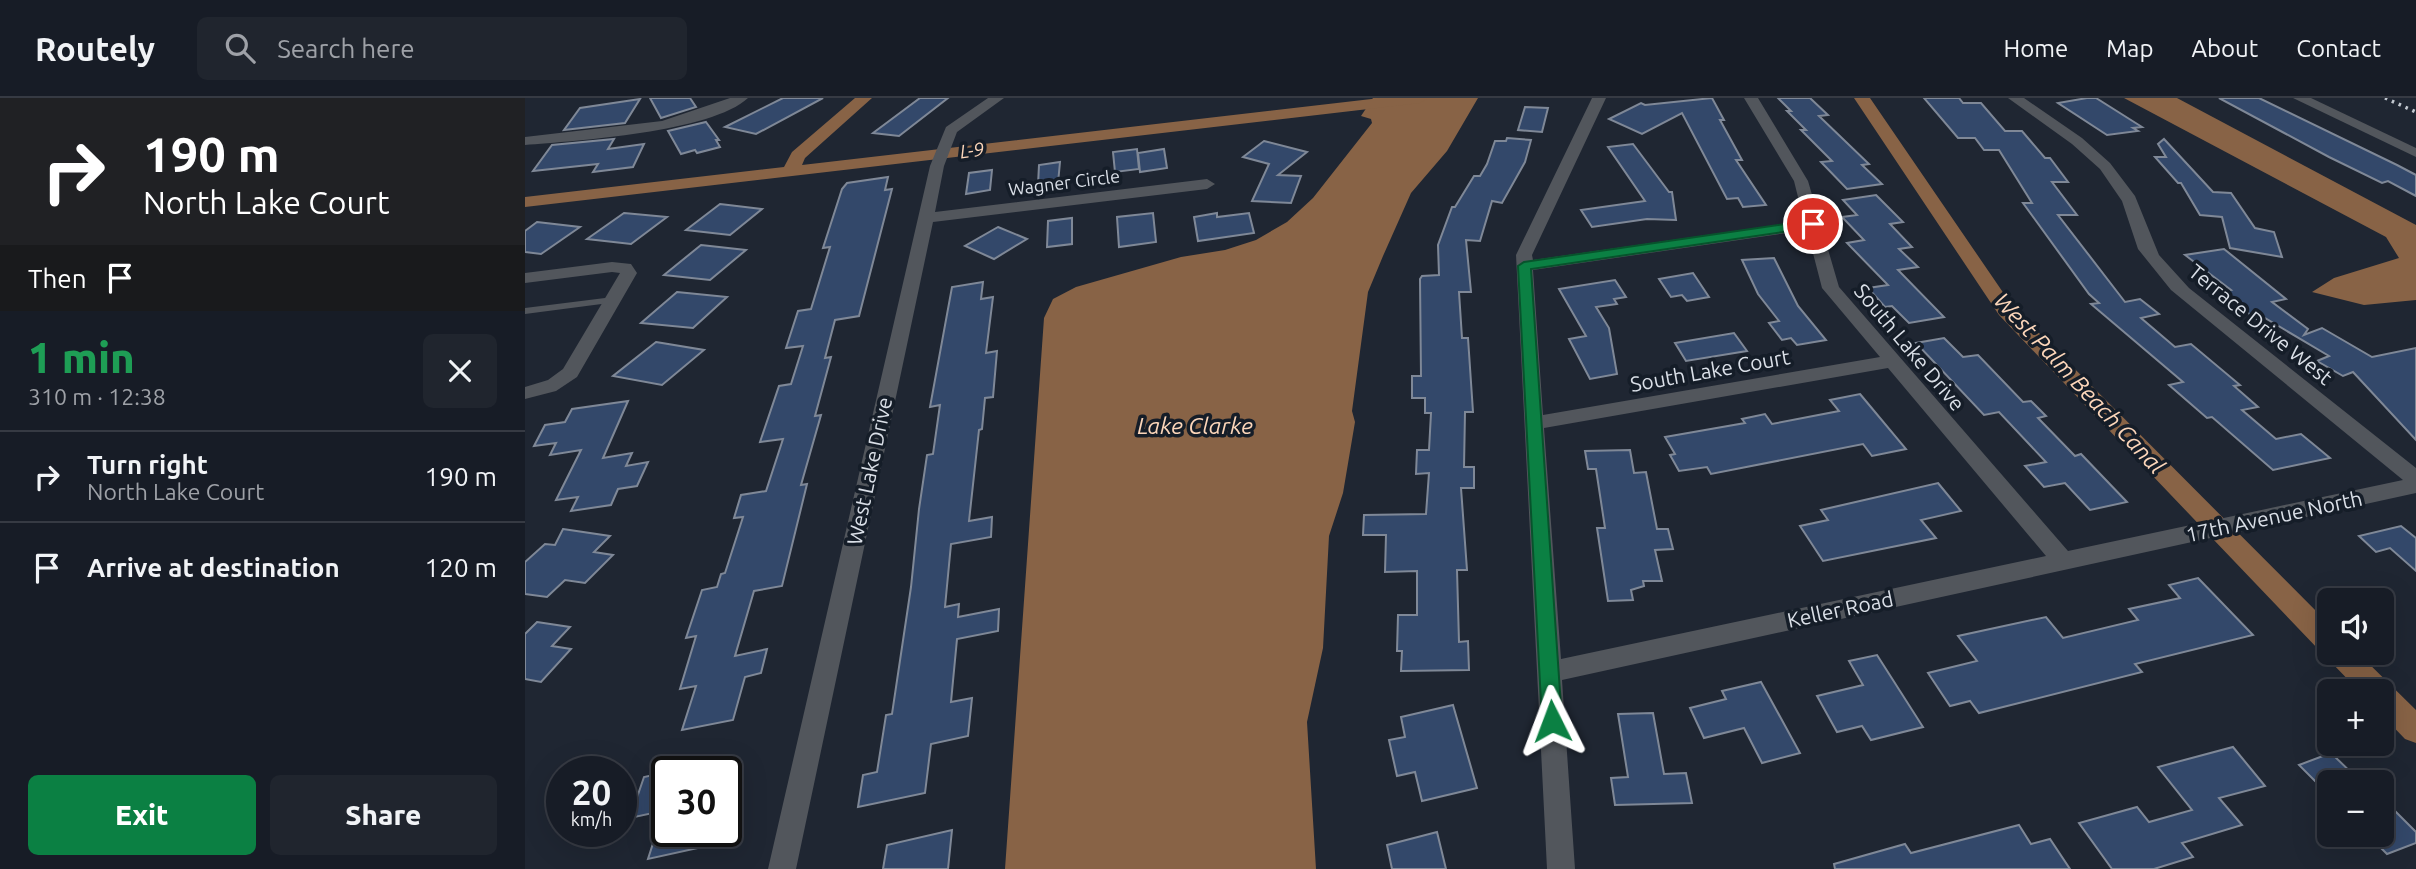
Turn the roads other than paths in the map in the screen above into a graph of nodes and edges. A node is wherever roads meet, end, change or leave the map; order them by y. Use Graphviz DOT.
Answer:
graph roads {
  1 [pos="741,98"];
  2 [pos="997,98"];
  3 [pos="1599,98"];
  4 [pos="1751,98"];
  5 [pos="2015,98"];
  6 [pos="2300,98"];
  7 [pos="525,141"];
  8 [pos="2416,153"];
  9 [pos="1207,184"];
  10 [pos="925,218"];
  11 [pos="1813,224"];
  12 [pos="1524,266"];
  13 [pos="525,278"];
  14 [pos="613,300"];
  15 [pos="525,311"];
  16 [pos="1893,361"];
  17 [pos="525,393"];
  18 [pos="1534,423"];
  19 [pos="2416,479"];
  20 [pos="2416,485"];
  21 [pos="2132,546"];
  22 [pos="2063,561"];
  23 [pos="1549,672"];
  24 [pos="782,869"];
  25 [pos="1561,869"];
  1 -- 7 [label="street"];
  2 -- 10 [label="street, West Lake Drive"];
  3 -- 12 [label="street"];
  4 -- 11 [label="street, South Lake Drive"];
  5 -- 19 [label="street, Terrace Drive West"];
  6 -- 8 [label="street"];
  9 -- 10 [label="street, Wagner Circle"];
  10 -- 24 [label="street, West Lake Drive"];
  11 -- 12 [label="street"];
  11 -- 16 [label="street, South Lake Drive"];
  12 -- 18 [label="street"];
  13 -- 14 [label="street"];
  14 -- 15 [label="lane"];
  14 -- 17 [label="street"];
  16 -- 18 [label="street, South Lake Court"];
  16 -- 22 [label="street, South Lake Drive"];
  18 -- 23 [label="street"];
  20 -- 21 [label="street, 17th Avenue North"];
  21 -- 22 [label="street, Keller Road"];
  22 -- 23 [label="street, Keller Road"];
  23 -- 25 [label="street"];
}
